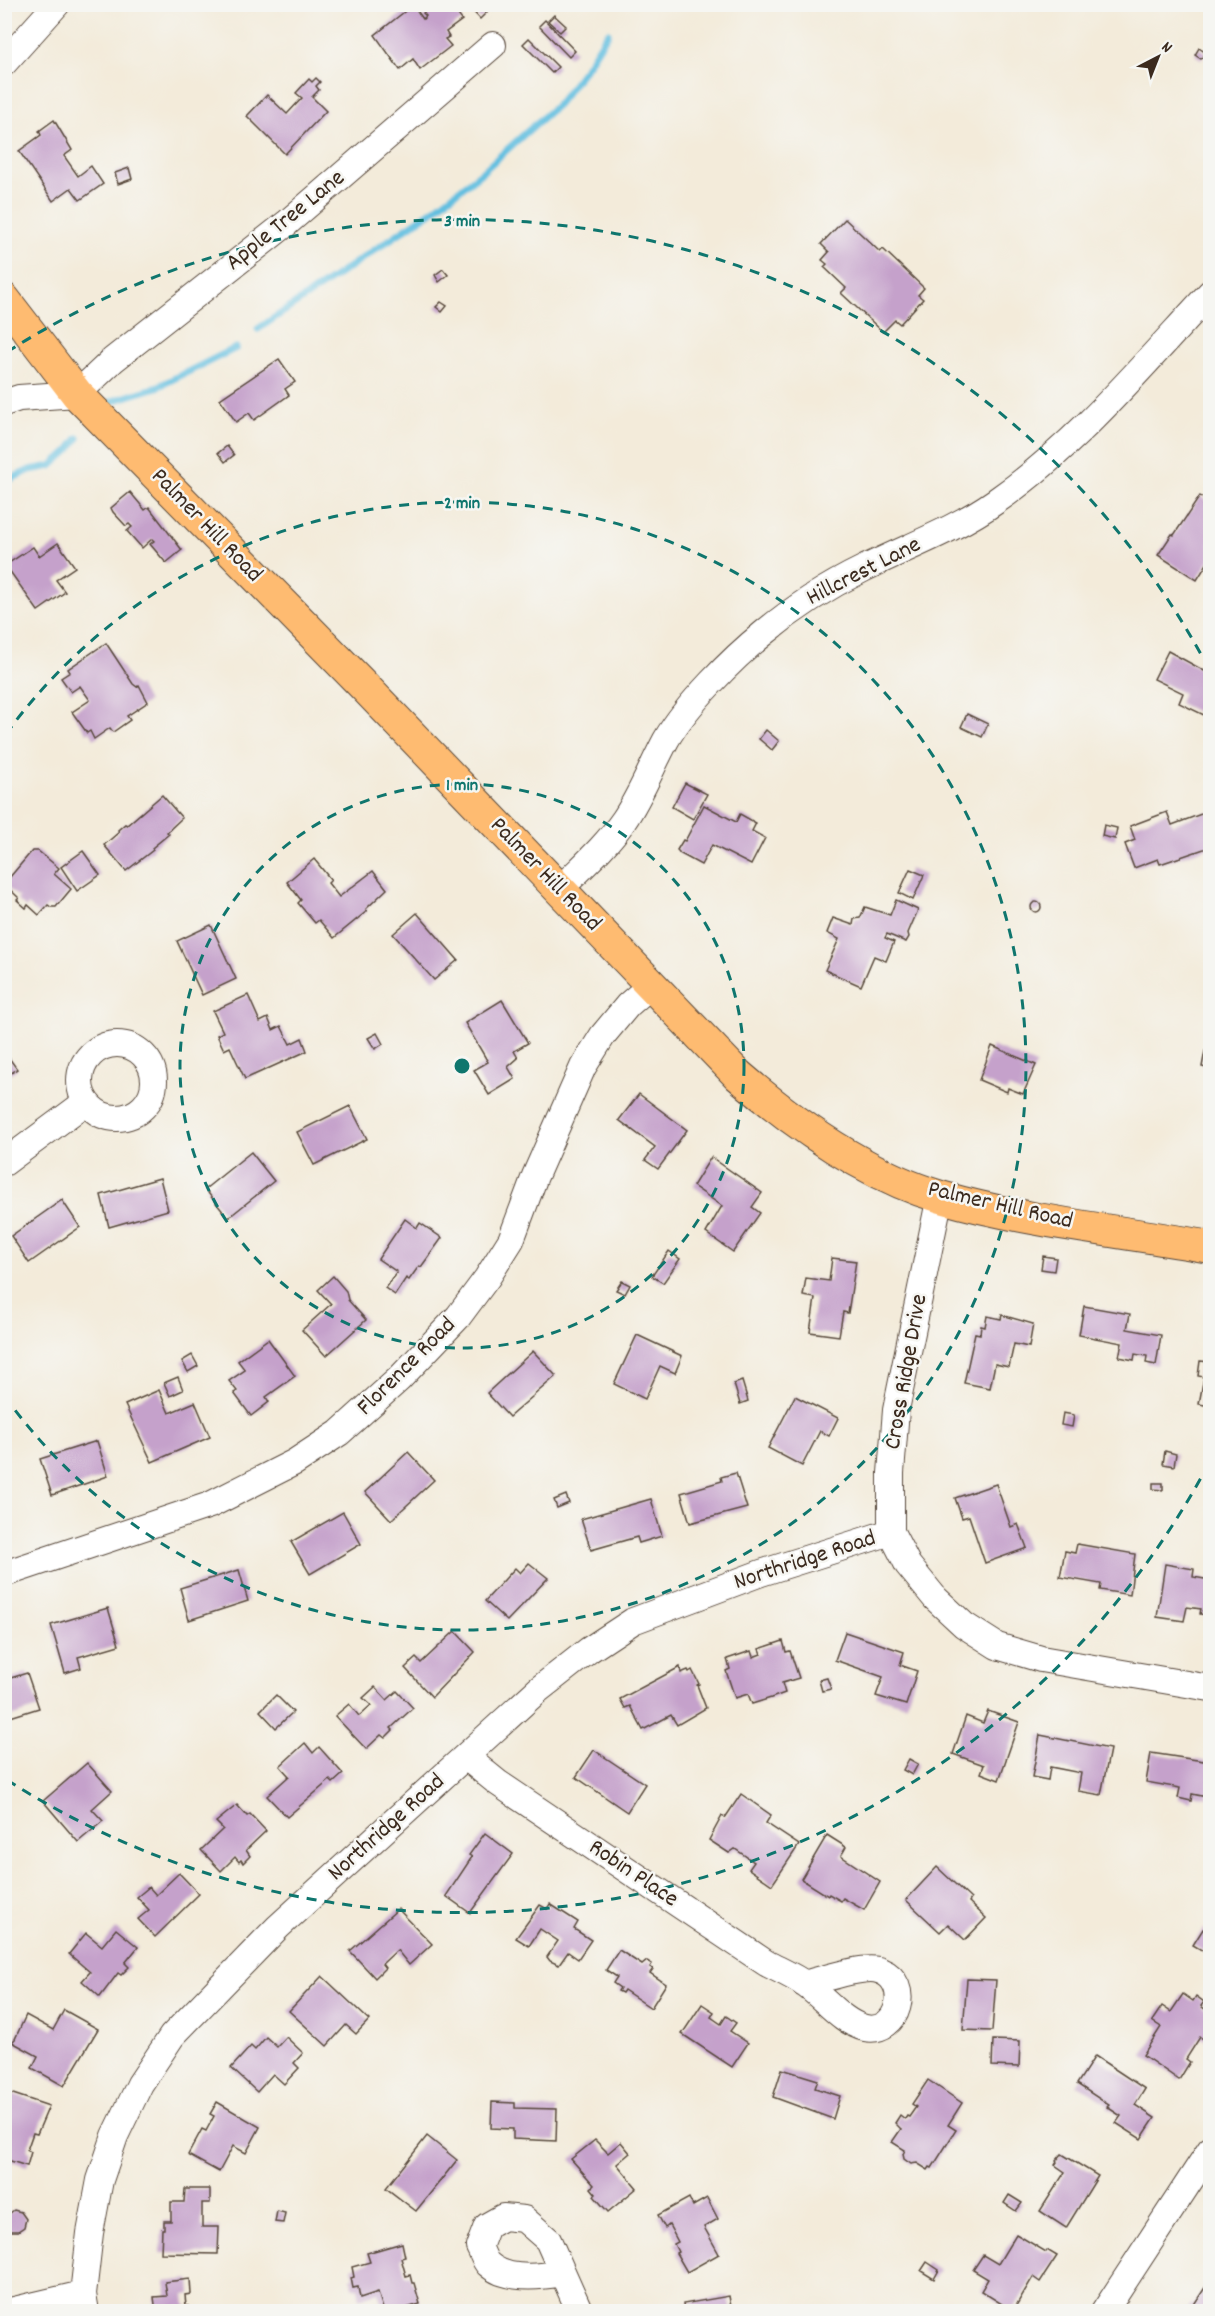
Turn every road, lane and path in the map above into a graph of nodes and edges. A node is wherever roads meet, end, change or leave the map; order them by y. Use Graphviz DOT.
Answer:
graph roads {
  1 [pos="57,4"];
  2 [pos="493,45"];
  3 [pos="4,63"];
  4 [pos="1210,293"];
  5 [pos="4,299"];
  6 [pos="77,394"];
  7 [pos="4,403"];
  8 [pos="559,890"];
  9 [pos="651,985"];
  10 [pos="86,1102"];
  11 [pos="4,1163"];
  12 [pos="940,1196"];
  13 [pos="1210,1247"];
  14 [pos="891,1532"];
  15 [pos="4,1574"];
  16 [pos="1210,1688"];
  17 [pos="466,1757"];
  18 [pos="804,1984"];
  19 [pos="1210,2150"];
  20 [pos="562,2273"];
  21 [pos="85,2303"];
  22 [pos="6,2312"];
  23 [pos="580,2312"];
  24 [pos="1104,2312"];
  1 -- 3 [label="street"];
  2 -- 6 [label="street, Apple Tree Lane"];
  4 -- 8 [label="street, Hillcrest Lane"];
  5 -- 6 [label="main road, Palmer Hill Road"];
  6 -- 7 [label="street"];
  6 -- 8 [label="main road, Palmer Hill Road"];
  8 -- 9 [label="main road, Palmer Hill Road"];
  9 -- 12 [label="main road, Palmer Hill Road"];
  9 -- 15 [label="street, Florence Road"];
  10 -- 11 [label="street"];
  12 -- 13 [label="main road, Palmer Hill Road"];
  12 -- 14 [label="street, Cross Ridge Drive"];
  14 -- 16 [label="street, Cross Ridge Drive"];
  14 -- 17 [label="street, Northridge Road"];
  17 -- 18 [label="street, Robin Place"];
  17 -- 21 [label="street, Northridge Road"];
  19 -- 24 [label="street"];
  20 -- 23 [label="street"];
  21 -- 22 [label="street"];
}
